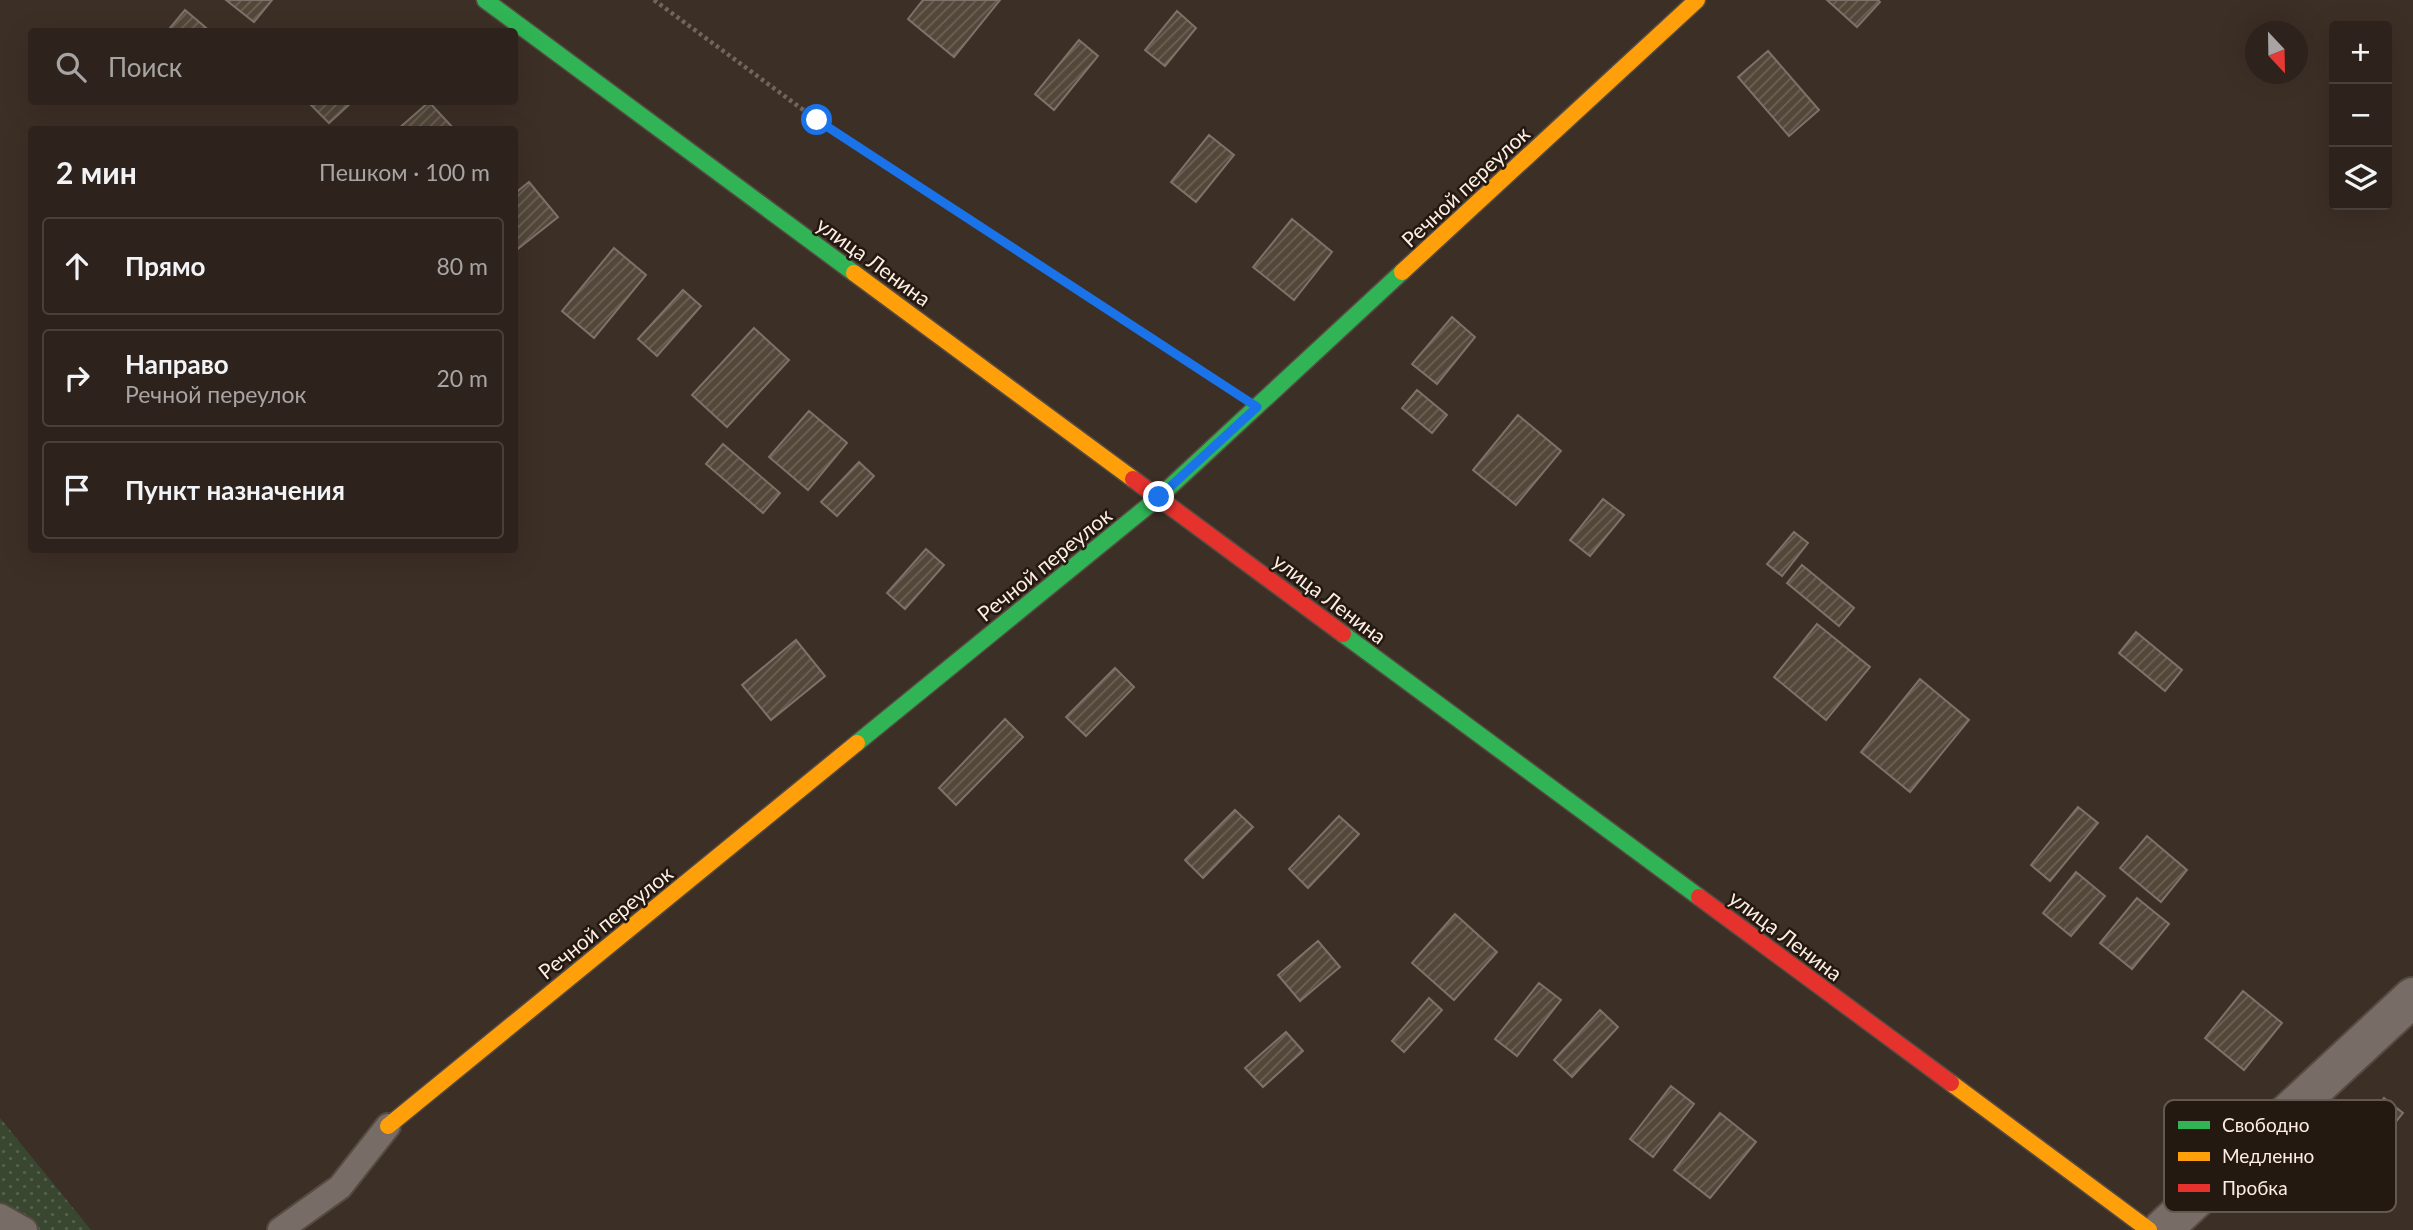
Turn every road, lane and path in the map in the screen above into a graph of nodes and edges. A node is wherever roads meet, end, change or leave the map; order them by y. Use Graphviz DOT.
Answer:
graph roads {
  1 [pos="485,0"];
  2 [pos="654,0"];
  3 [pos="1697,0"];
  4 [pos="1257,407"];
  5 [pos="1159,497"];
  6 [pos="2413,997"];
  7 [pos="2302,1100"];
  8 [pos="388,1126"];
  9 [pos="2181,1212"];
  10 [pos="0,1216"];
  11 [pos="24,1230"];
  12 [pos="280,1230"];
  13 [pos="2149,1230"];
  14 [pos="2162,1230"];
  1 -- 5 [label="street, улица Ленина"];
  2 -- 4 [label="path"];
  3 -- 4 [label="street, Речной переулок"];
  4 -- 5 [label="street, Речной переулок"];
  5 -- 8 [label="street, Речной переулок"];
  5 -- 13 [label="street, улица Ленина"];
  6 -- 7 [label="street"];
  8 -- 12 [label="lane"];
  9 -- 14 [label="street"];
  10 -- 11 [label="lane"];
}
